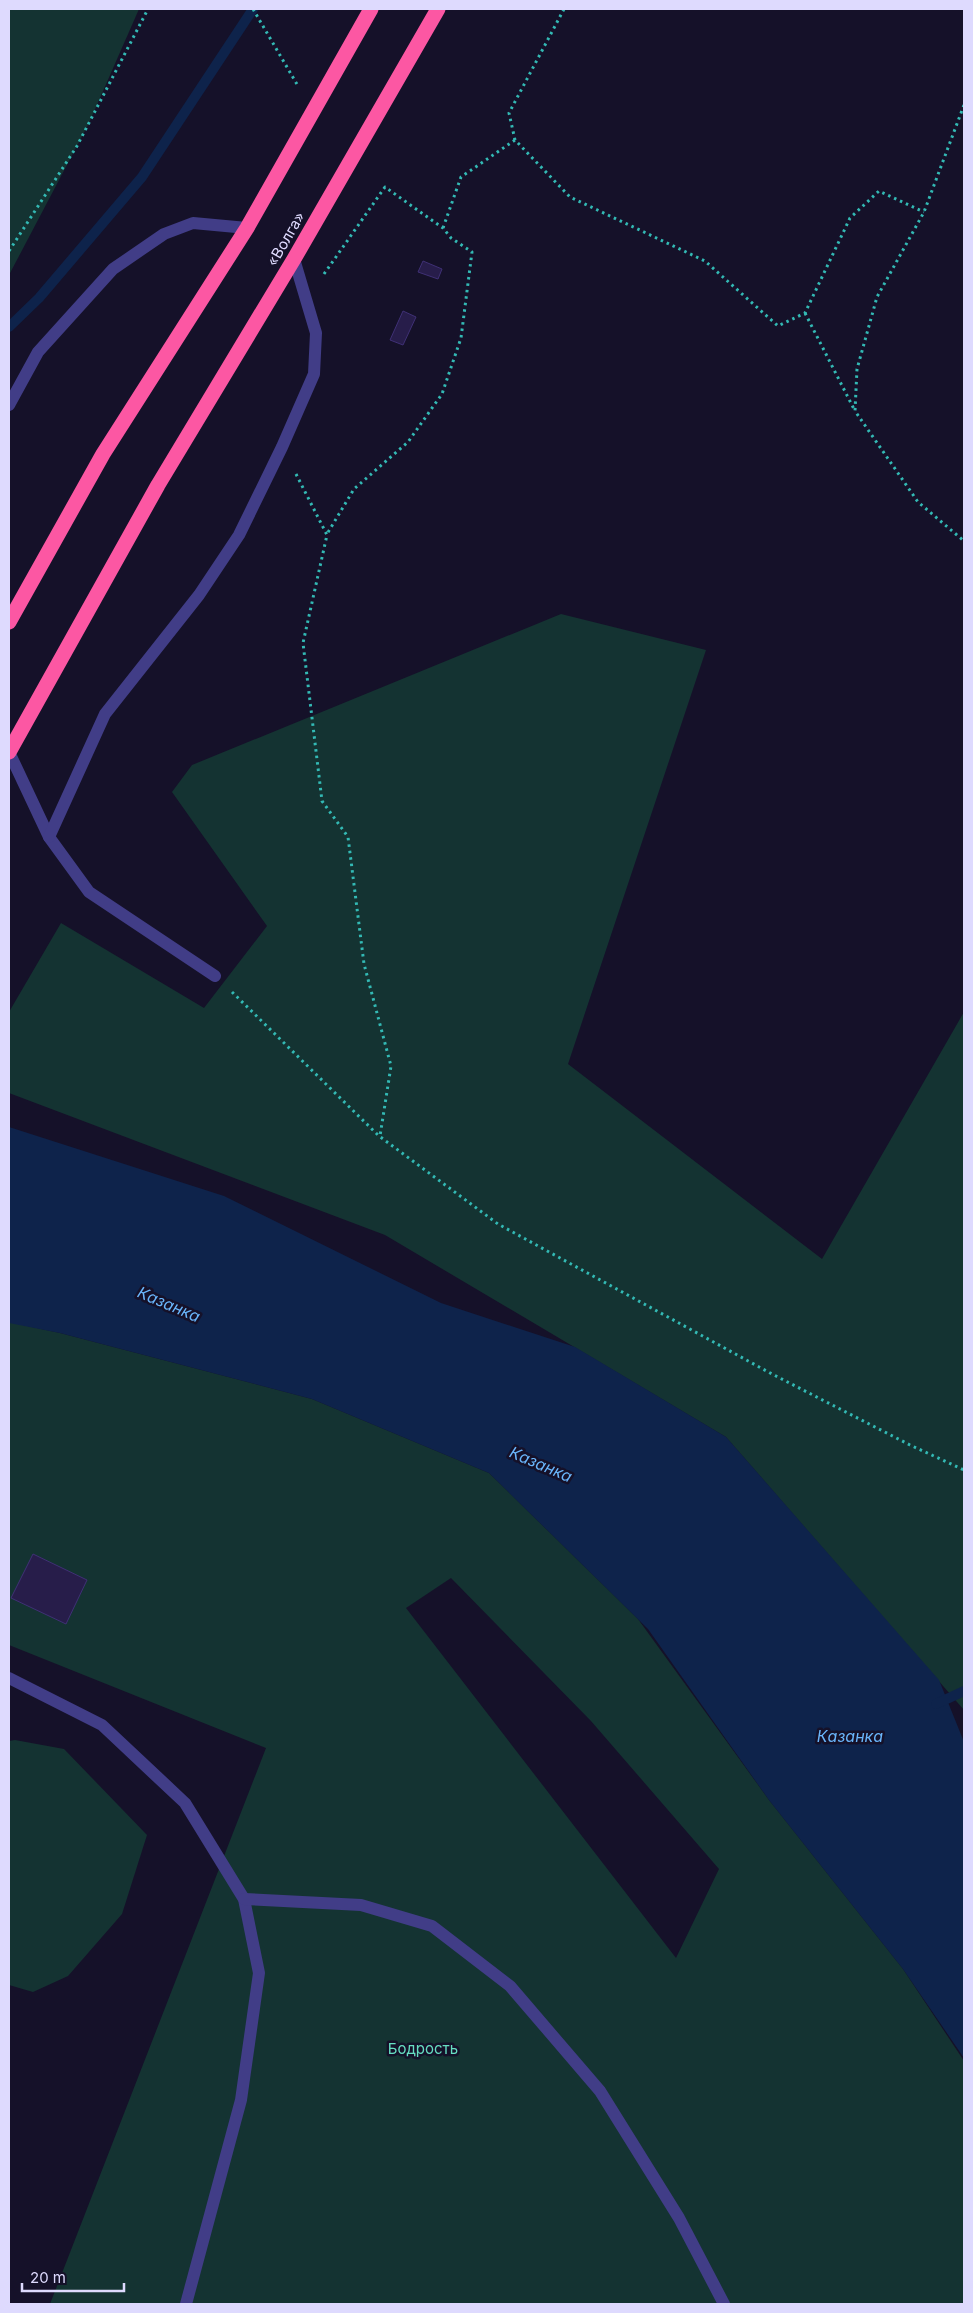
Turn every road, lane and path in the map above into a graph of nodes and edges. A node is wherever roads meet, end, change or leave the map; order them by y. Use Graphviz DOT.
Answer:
graph roads {
  1 [pos="148,9"];
  2 [pos="253,9"];
  3 [pos="371,9"];
  4 [pos="438,9"];
  5 [pos="564,9"];
  6 [pos="964,105"];
  7 [pos="314,112"];
  8 [pos="514,140"];
  9 [pos="924,212"];
  10 [pos="247,228"];
  11 [pos="443,228"];
  12 [pos="9,251"];
  13 [pos="294,260"];
  14 [pos="308,306"];
  15 [pos="806,313"];
  16 [pos="9,405"];
  17 [pos="855,411"];
  18 [pos="282,447"];
  19 [pos="327,534"];
  20 [pos="964,541"];
  21 [pos="9,622"];
  22 [pos="9,752"];
  23 [pos="49,838"];
  24 [pos="215,976"];
  25 [pos="379,1136"];
  26 [pos="964,1470"];
  27 [pos="9,1678"];
  28 [pos="244,1899"];
  29 [pos="186,2304"];
  30 [pos="724,2304"];
  1 -- 12 [label="path"];
  2 -- 7 [label="path"];
  3 -- 7 [label="highway"];
  4 -- 13 [label="highway, «Волга»"];
  5 -- 8 [label="path"];
  6 -- 9 [label="path"];
  7 -- 10 [label="highway"];
  8 -- 11 [label="path"];
  8 -- 15 [label="path"];
  9 -- 15 [label="path"];
  9 -- 17 [label="path"];
  10 -- 16 [label="street"];
  10 -- 21 [label="highway"];
  11 -- 14 [label="path"];
  11 -- 19 [label="path"];
  13 -- 14 [label="street"];
  13 -- 22 [label="highway, «Волга»"];
  14 -- 18 [label="street"];
  15 -- 17 [label="path"];
  17 -- 20 [label="path"];
  18 -- 19 [label="path"];
  18 -- 23 [label="street"];
  19 -- 25 [label="path"];
  22 -- 23 [label="street"];
  23 -- 24 [label="street"];
  24 -- 25 [label="path"];
  25 -- 26 [label="path"];
  27 -- 28 [label="street"];
  28 -- 29 [label="street"];
  28 -- 30 [label="street"];
}
